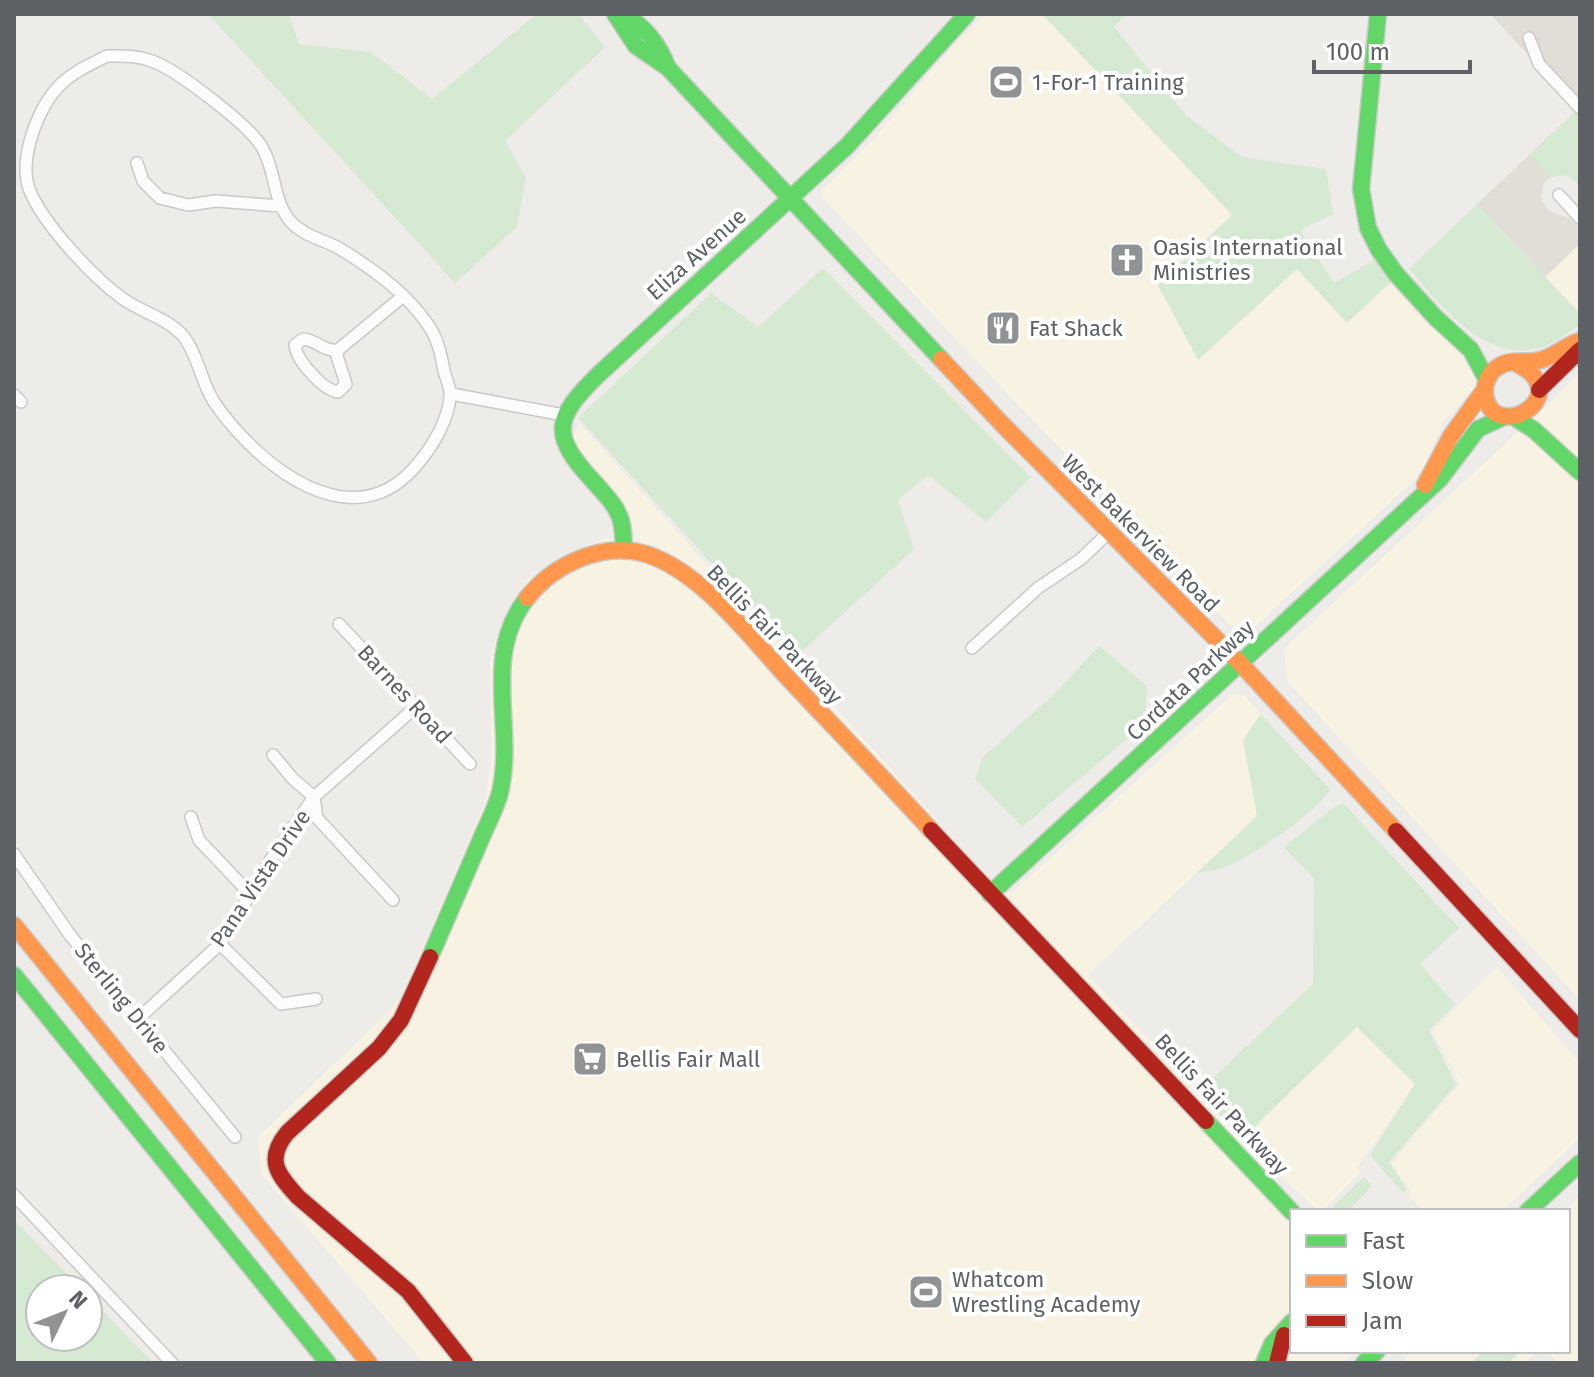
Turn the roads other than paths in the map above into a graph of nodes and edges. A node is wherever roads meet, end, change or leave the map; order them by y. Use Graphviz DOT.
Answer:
graph roads {
  1 [pos="615,14"];
  2 [pos="623,14"];
  3 [pos="967,14"];
  4 [pos="1378,14"];
  5 [pos="1529,38"];
  6 [pos="668,68"];
  7 [pos="1580,108"];
  8 [pos="137,163"];
  9 [pos="1559,195"];
  10 [pos="790,198"];
  11 [pos="281,206"];
  12 [pos="1580,218"];
  13 [pos="402,297"];
  14 [pos="1431,310"];
  15 [pos="1580,341"];
  16 [pos="338,350"];
  17 [pos="1580,350"];
  18 [pos="1509,363"];
  19 [pos="1486,384"];
  20 [pos="451,394"];
  21 [pos="1538,395"];
  22 [pos="564,415"];
  23 [pos="1510,416"];
  24 [pos="1580,469"];
  25 [pos="1418,498"];
  26 [pos="1108,533"];
  27 [pos="624,550"];
  28 [pos="339,624"];
  29 [pos="972,648"];
  30 [pos="1240,663"];
  31 [pos="417,706"];
  32 [pos="273,755"];
  33 [pos="470,764"];
  34 [pos="314,797"];
  35 [pos="191,817"];
  36 [pos="14,854"];
  37 [pos="990,894"];
  38 [pos="251,895"];
  39 [pos="393,900"];
  40 [pos="14,925"];
  41 [pos="220,944"];
  42 [pos="14,975"];
  43 [pos="316,999"];
  44 [pos="139,1018"];
  45 [pos="1580,1030"];
  46 [pos="235,1137"];
  47 [pos="1580,1163"];
  48 [pos="1580,1178"];
  49 [pos="14,1195"];
  50 [pos="1530,1209"];
  51 [pos="1547,1209"];
  52 [pos="1290,1210"];
  53 [pos="289,1264"];
  54 [pos="1288,1328"];
  55 [pos="172,1363"];
  56 [pos="327,1363"];
  57 [pos="369,1363"];
  58 [pos="377,1363"];
  59 [pos="465,1363"];
  60 [pos="1264,1363"];
  61 [pos="1277,1363"];
  1 -- 6 [label="main road, West Bakerview Road"];
  2 -- 6 [label="main road, West Bakerview Road"];
  3 -- 10 [label="main road, Eliza Avenue"];
  4 -- 14 [label="main road"];
  5 -- 7 [label="street"];
  6 -- 10 [label="main road, West Bakerview Road"];
  8 -- 11 [label="street"];
  9 -- 12 [label="street"];
  10 -- 22 [label="main road, Eliza Avenue"];
  10 -- 26 [label="main road, West Bakerview Road"];
  11 -- 13 [label="street"];
  11 -- 20 [label="street"];
  13 -- 16 [label="street"];
  13 -- 20 [label="street"];
  14 -- 18 [label="main road"];
  14 -- 19 [label="main road"];
  15 -- 18 [label="main road"];
  16 -- 16 [label="street"];
  17 -- 21 [label="main road"];
  18 -- 19 [label="main road"];
  18 -- 21 [label="main road"];
  19 -- 23 [label="main road"];
  19 -- 25 [label="main road, Cordata Parkway"];
  20 -- 22 [label="street"];
  21 -- 23 [label="main road"];
  21 -- 24 [label="main road"];
  22 -- 27 [label="main road"];
  23 -- 24 [label="main road"];
  23 -- 25 [label="main road, Cordata Parkway"];
  25 -- 30 [label="main road, Cordata Parkway"];
  26 -- 29 [label="street"];
  26 -- 30 [label="main road, West Bakerview Road"];
  27 -- 37 [label="main road, Bellis Fair Parkway"];
  27 -- 59 [label="main road, Bellis Fair Parkway"];
  28 -- 31 [label="street, Barnes Road"];
  30 -- 37 [label="main road, Cordata Parkway"];
  30 -- 45 [label="main road, West Bakerview Road"];
  31 -- 33 [label="street, Barnes Road"];
  31 -- 34 [label="street, Pana Vista Drive"];
  32 -- 34 [label="street"];
  34 -- 38 [label="street, Pana Vista Drive"];
  34 -- 39 [label="street"];
  35 -- 38 [label="street"];
  36 -- 44 [label="street, Sterling Drive"];
  37 -- 52 [label="main road, Bellis Fair Parkway"];
  38 -- 41 [label="street, Pana Vista Drive"];
  40 -- 53 [label="main road"];
  41 -- 43 [label="street"];
  41 -- 44 [label="street, Pana Vista Drive"];
  42 -- 56 [label="main road"];
  44 -- 46 [label="street, Sterling Drive"];
  47 -- 50 [label="main road"];
  48 -- 51 [label="main road"];
  49 -- 55 [label="street"];
  53 -- 57 [label="main road"];
  53 -- 58 [label="main road"];
  54 -- 60 [label="main road"];
  54 -- 61 [label="main road"];
}
